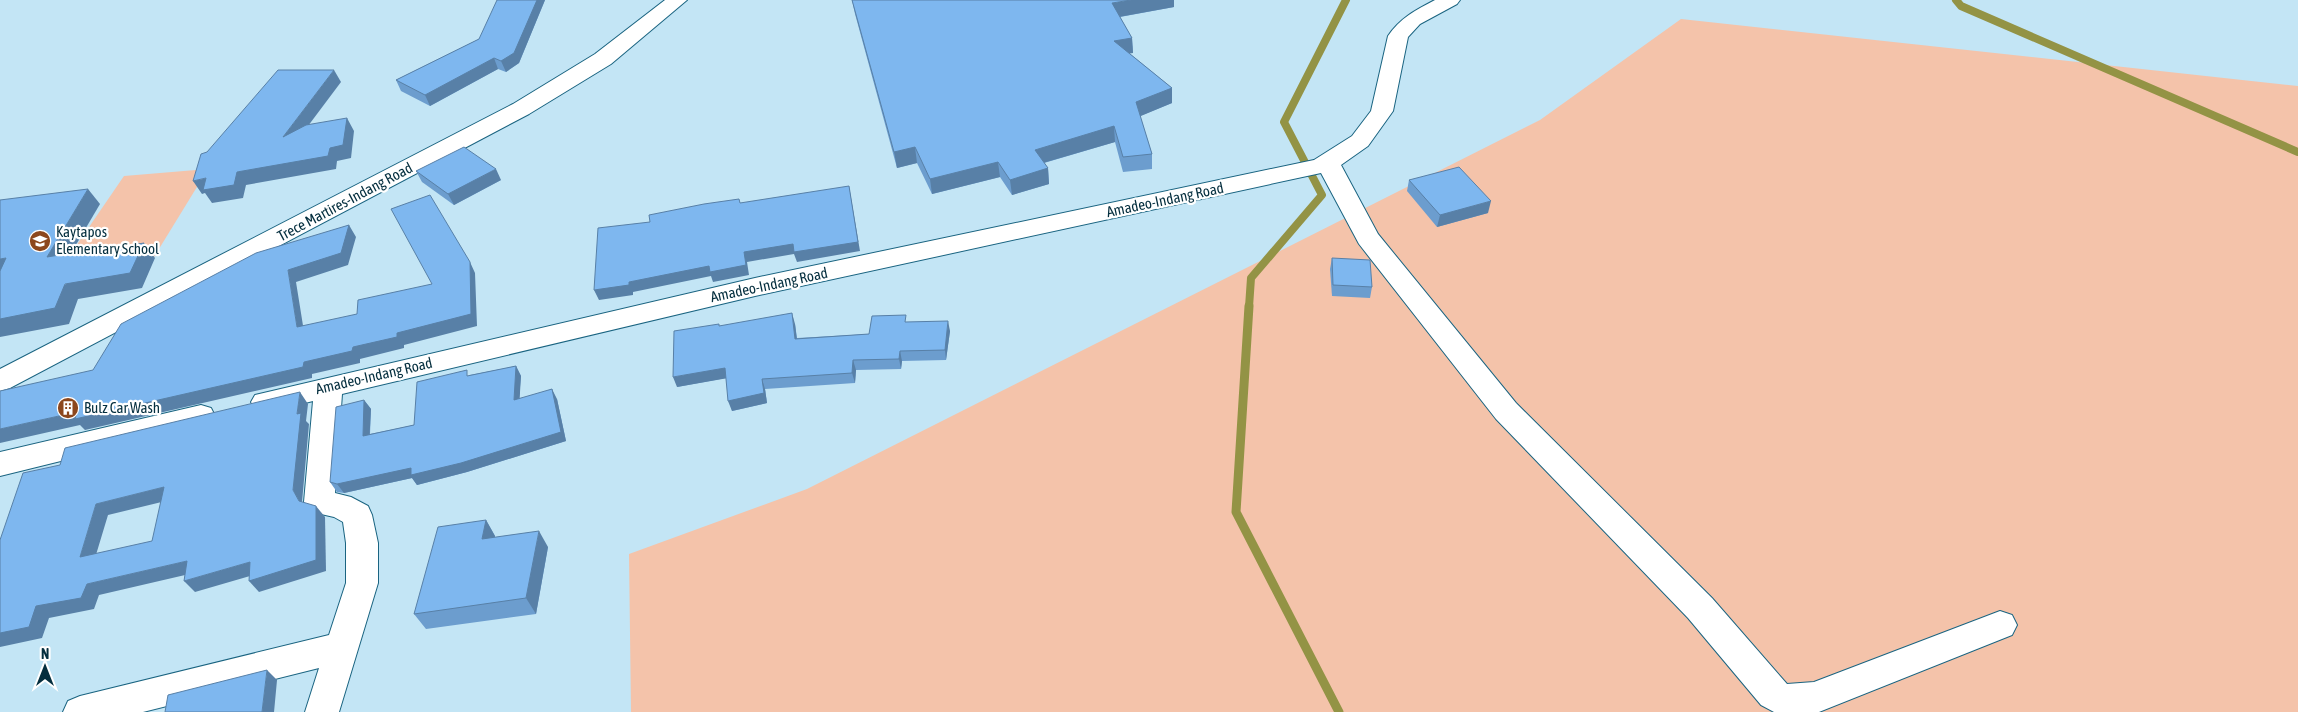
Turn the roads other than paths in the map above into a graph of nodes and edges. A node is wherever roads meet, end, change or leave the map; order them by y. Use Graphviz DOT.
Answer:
graph roads {
  1 [pos="677,0"];
  2 [pos="1450,0"];
  3 [pos="1324,165"];
  4 [pos="0,381"];
  5 [pos="328,387"];
  6 [pos="0,464"];
  7 [pos="2000,625"];
  8 [pos="342,647"];
  9 [pos="80,712"];
  10 [pos="322,712"];
  1 -- 4 [label="street, Trece Martires-Indang Road"];
  2 -- 3 [label="street, Amadeo-Indang Road"];
  3 -- 5 [label="street, Amadeo-Indang Road"];
  3 -- 7 [label="street"];
  5 -- 6 [label="street, Amadeo-Indang Road"];
  5 -- 8 [label="street"];
  8 -- 9 [label="street"];
  8 -- 10 [label="street"];
}
